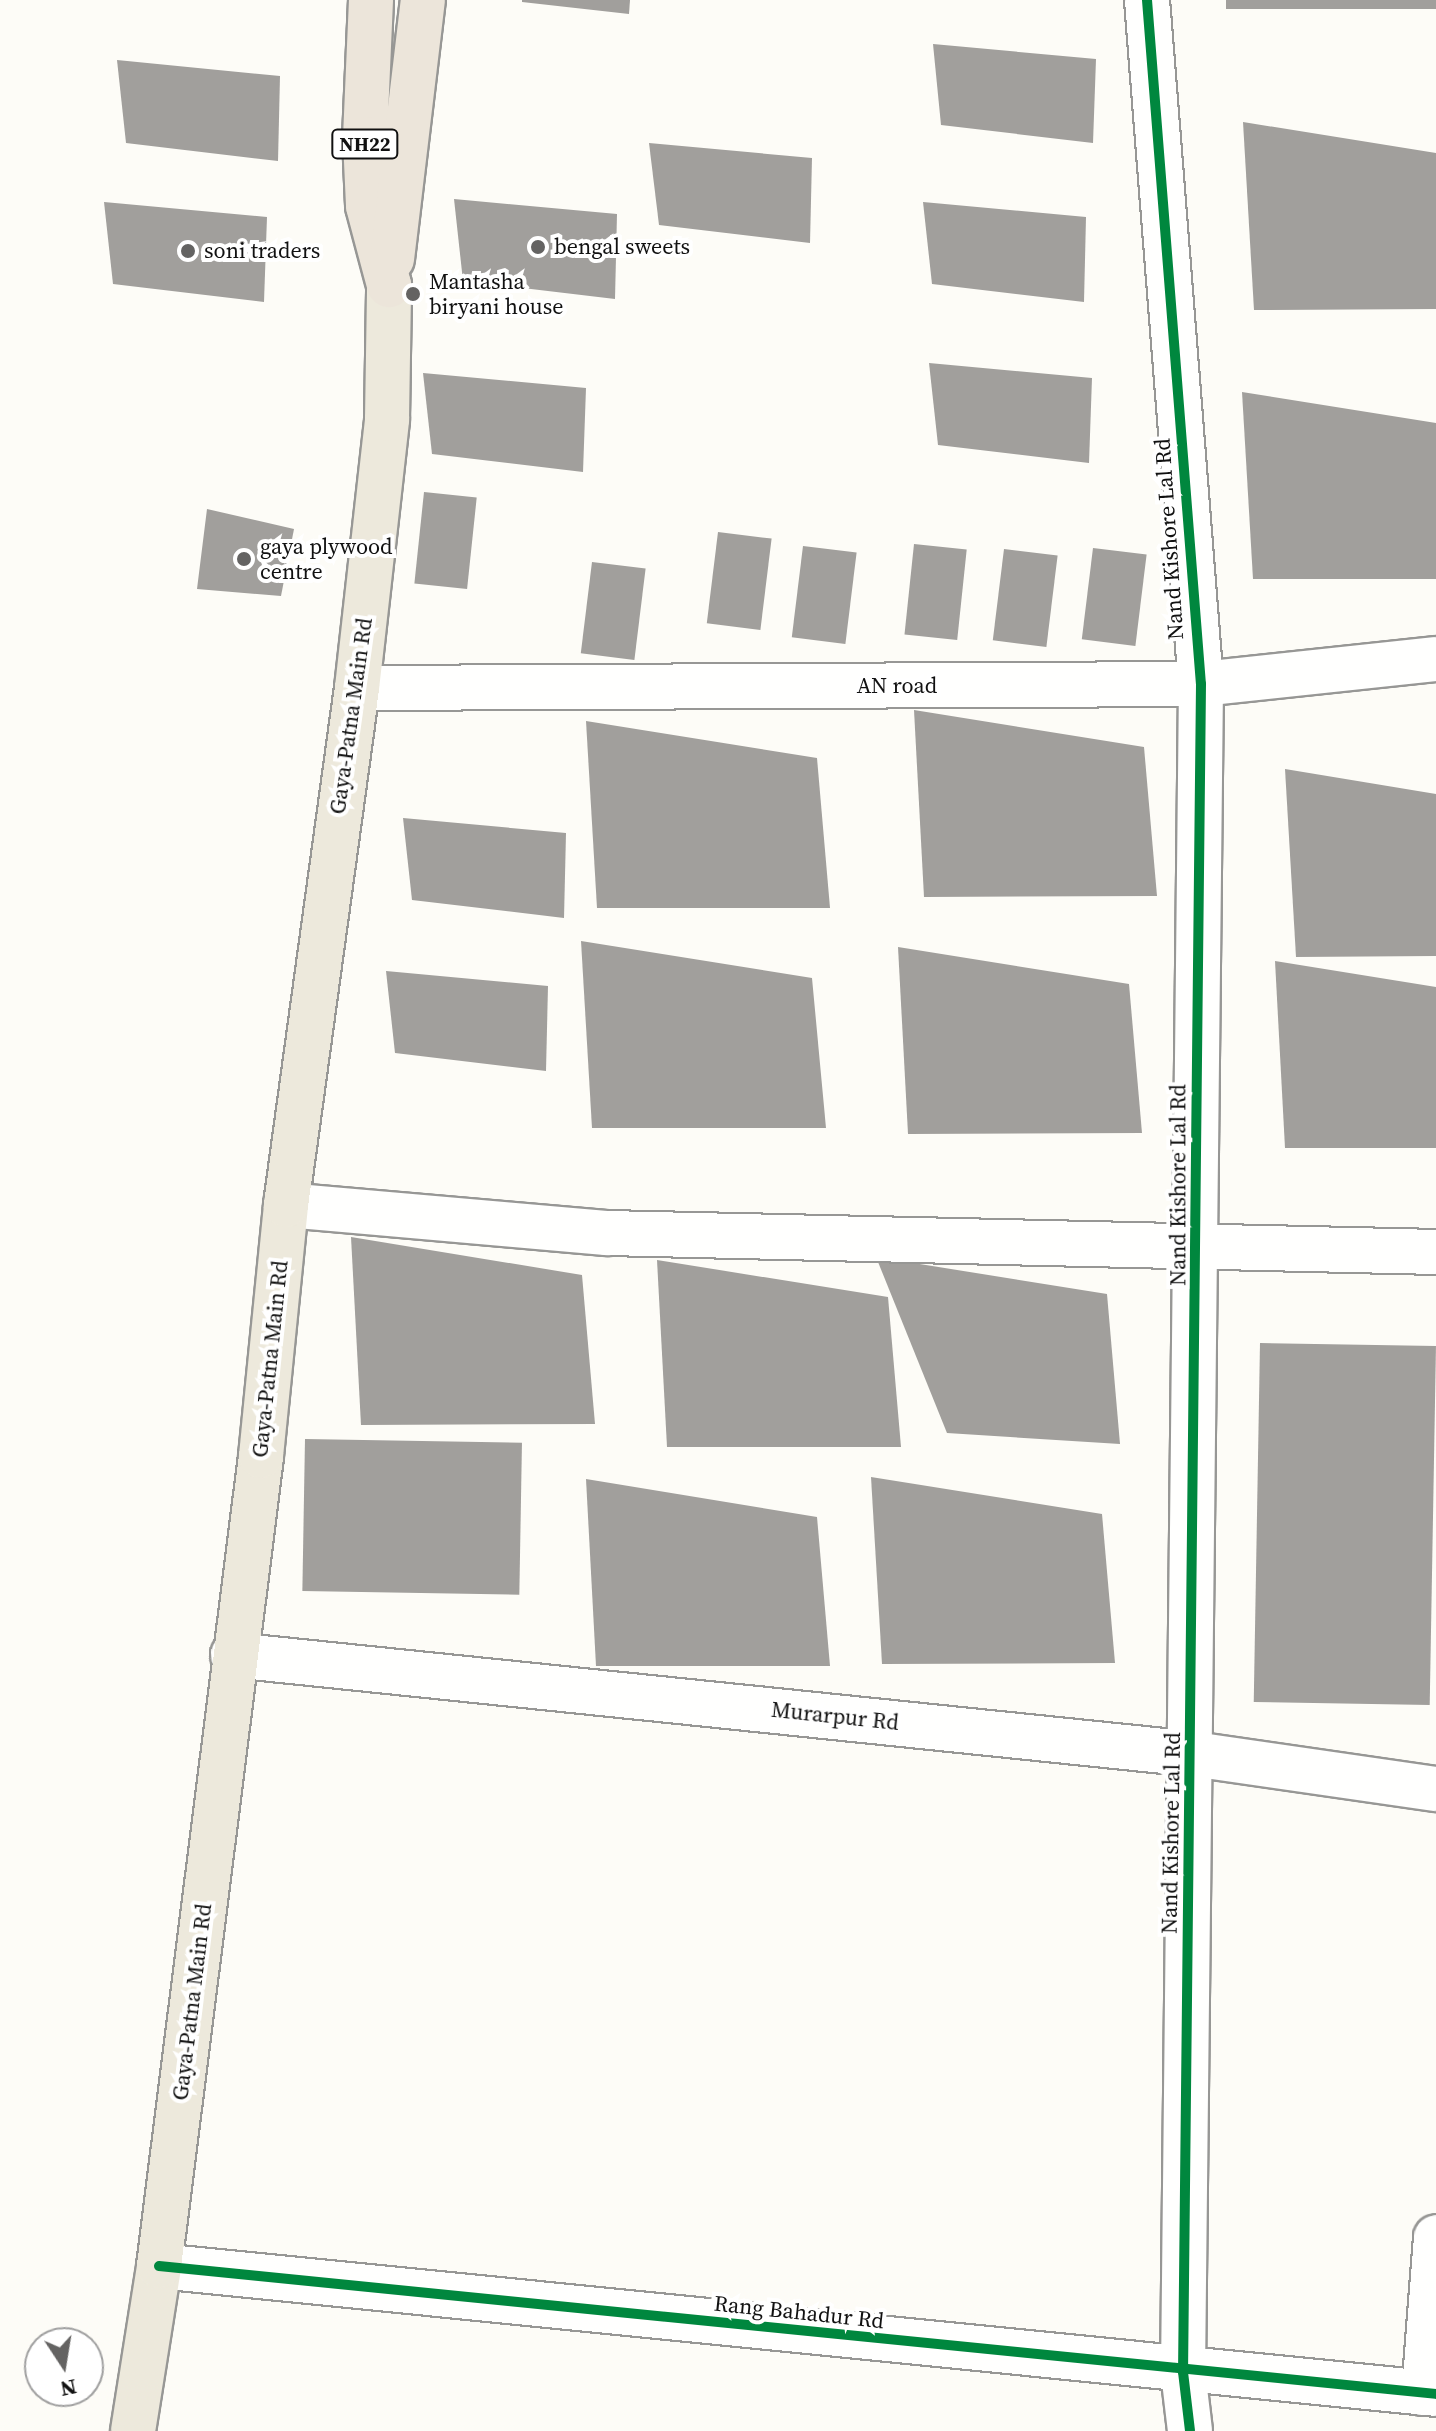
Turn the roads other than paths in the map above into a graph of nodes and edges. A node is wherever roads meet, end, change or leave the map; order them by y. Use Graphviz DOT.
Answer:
graph roads {
  1 [pos="371,0"];
  2 [pos="423,0"];
  3 [pos="1147,0"];
  4 [pos="389,285"];
  5 [pos="1436,659"];
  6 [pos="1201,684"];
  7 [pos="357,688"];
  8 [pos="286,1205"];
  9 [pos="1198,1245"];
  10 [pos="1436,1252"];
  11 [pos="233,1655"];
  12 [pos="1193,1754"];
  13 [pos="1436,1789"];
  14 [pos="1436,2237"];
  15 [pos="159,2266"];
  16 [pos="1183,2372"];
  17 [pos="1430,2393"];
  18 [pos="133,2431"];
  19 [pos="1190,2431"];
  1 -- 4 [label="highway, NH22"];
  2 -- 4 [label="highway"];
  3 -- 6 [label="street, Nand Kishore Lal Rd"];
  4 -- 7 [label="main road, Gaya-Patna Main Rd"];
  5 -- 6 [label="street, AN road"];
  6 -- 7 [label="street, AN road"];
  6 -- 9 [label="street, Nand Kishore Lal Rd"];
  7 -- 8 [label="main road, Gaya-Patna Main Rd"];
  8 -- 9 [label="street"];
  8 -- 11 [label="main road, Gaya-Patna Main Rd"];
  9 -- 10 [label="street"];
  9 -- 12 [label="street, Nand Kishore Lal Rd"];
  11 -- 12 [label="street, Murarpur Rd"];
  11 -- 15 [label="main road, Gaya-Patna Main Rd"];
  12 -- 13 [label="street, Murarpur Rd"];
  12 -- 16 [label="street, Nand Kishore Lal Rd"];
  14 -- 17 [label="street"];
  15 -- 16 [label="street, Rang Bahadur Rd"];
  15 -- 18 [label="main road, Gaya-Patna Main Rd"];
  16 -- 17 [label="street, Rang Bahadur Rd"];
  16 -- 19 [label="street, Nand Kishore Lal Rd"];
}
